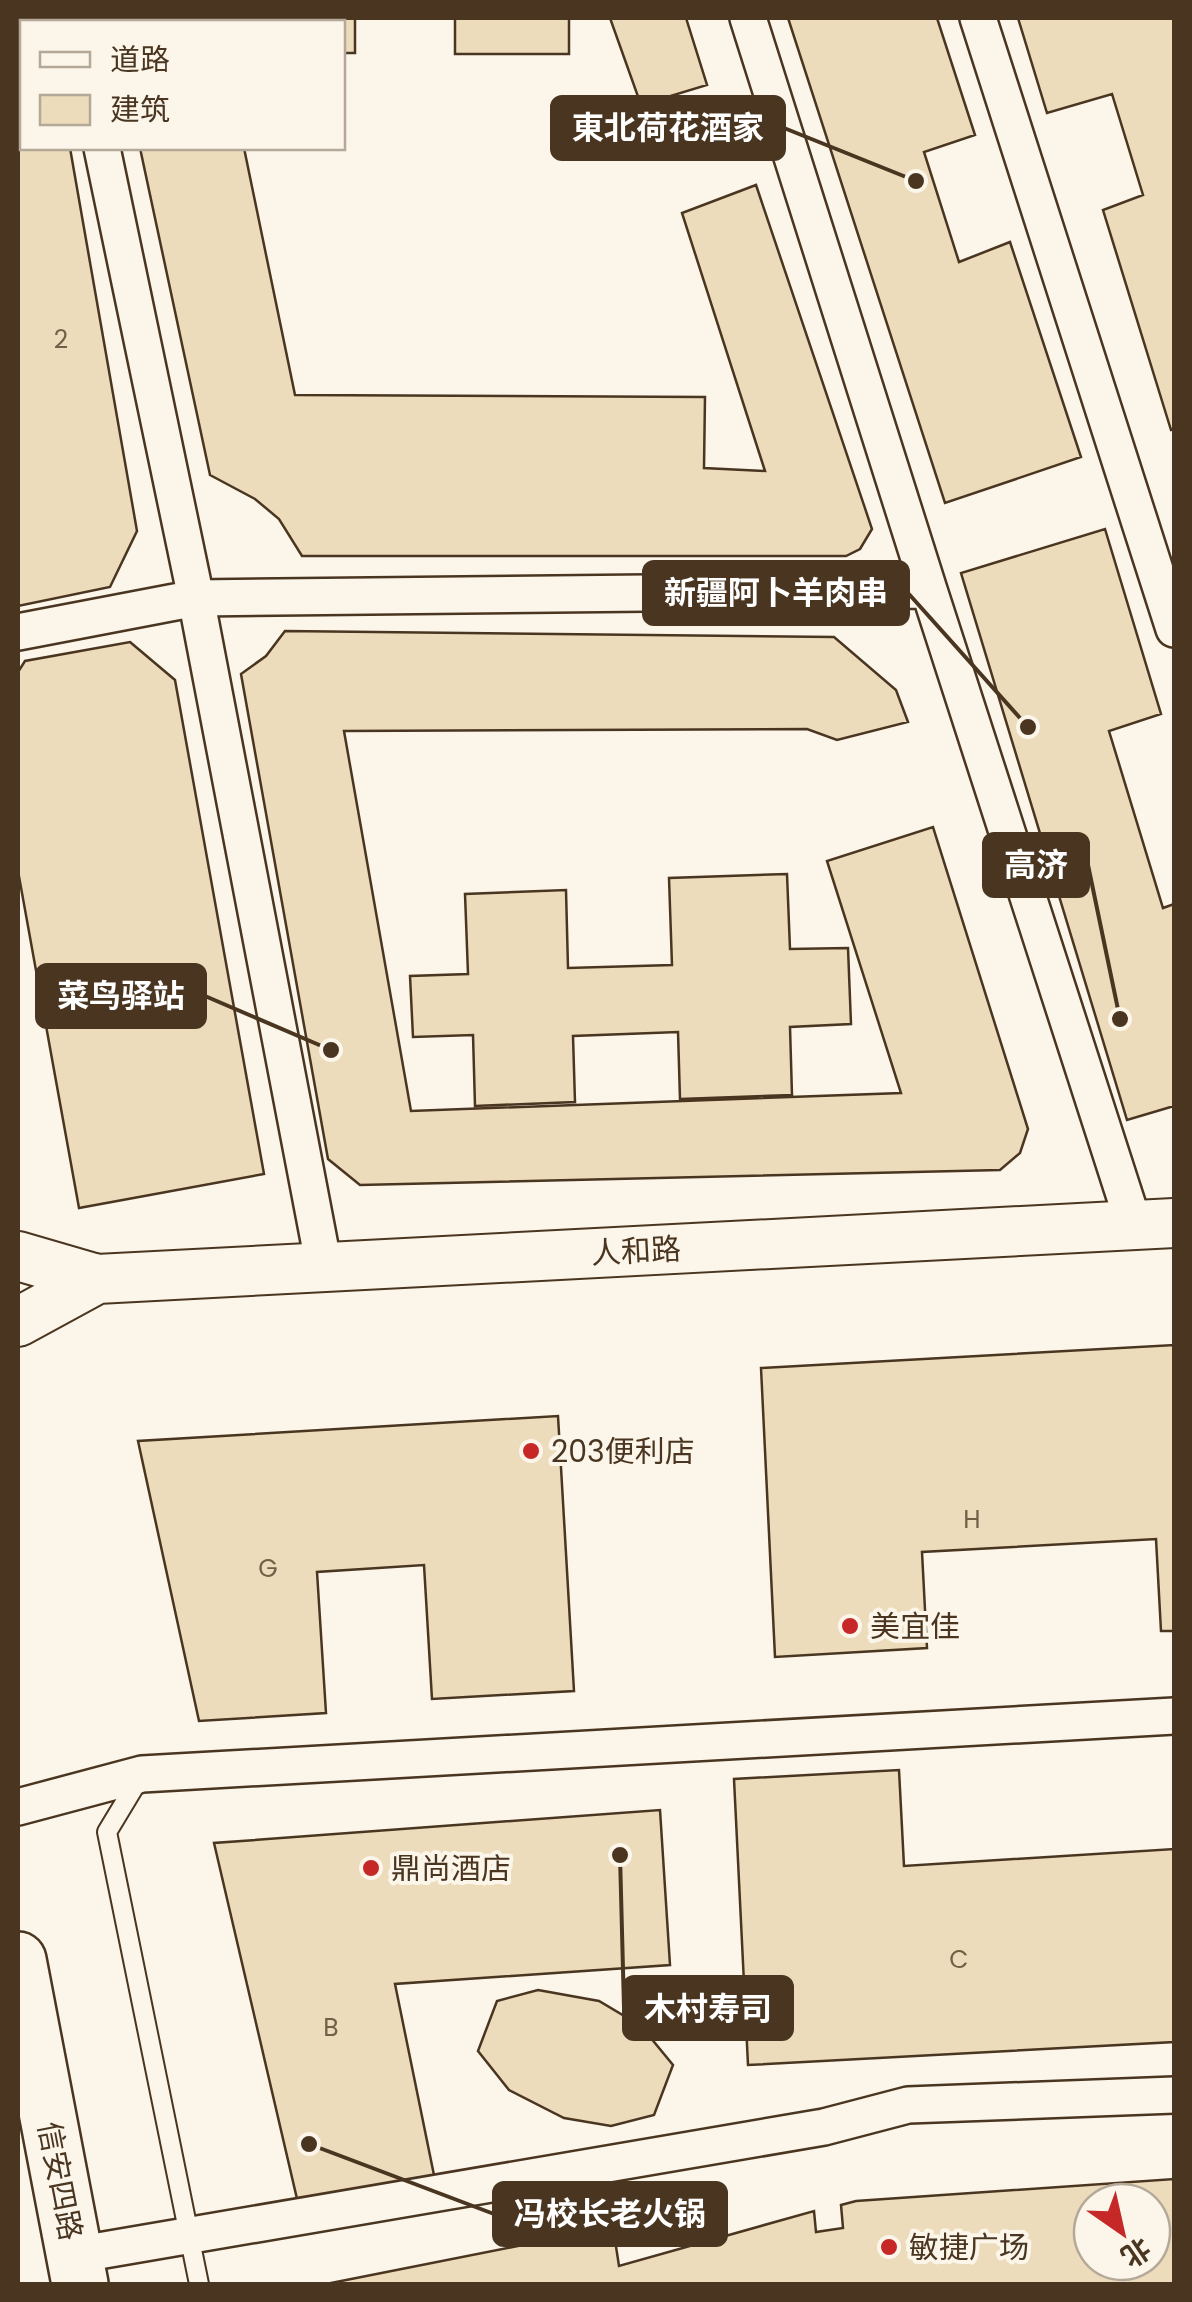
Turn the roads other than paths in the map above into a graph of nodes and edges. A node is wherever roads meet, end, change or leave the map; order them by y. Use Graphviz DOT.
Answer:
graph roads {
  1 [pos="748,18"];
  2 [pos="978,18"];
  3 [pos="102,150"];
  4 [pos="928,590"];
  5 [pos="196,598"];
  6 [pos="1174,630"];
  7 [pos="18,632"];
  8 [pos="1154,1224"];
  9 [pos="18,1256"];
  10 [pos="324,1268"];
  11 [pos="97,1279"];
  12 [pos="18,1322"];
  13 [pos="1174,1716"];
  14 [pos="142,1774"];
  15 [pos="18,1807"];
  16 [pos="18,1960"];
  17 [pos="1174,2096"];
  18 [pos="189,2236"];
  19 [pos="77,2270"];
  20 [pos="199,2284"];
  1 -- 4 [label="street"];
  2 -- 6 [label="street"];
  3 -- 5 [label="street"];
  4 -- 5 [label="street"];
  4 -- 8 [label="street"];
  5 -- 7 [label="street"];
  5 -- 10 [label="street"];
  8 -- 10 [label="street, 人和路"];
  9 -- 11 [label="street"];
  10 -- 11 [label="street, 人和路"];
  11 -- 12 [label="street"];
  13 -- 14 [label="street"];
  14 -- 15 [label="street"];
  14 -- 18 [label="lane"];
  16 -- 19 [label="main road, 信安四路"];
  17 -- 18 [label="street"];
  18 -- 19 [label="street"];
  18 -- 20 [label="lane"];
}
